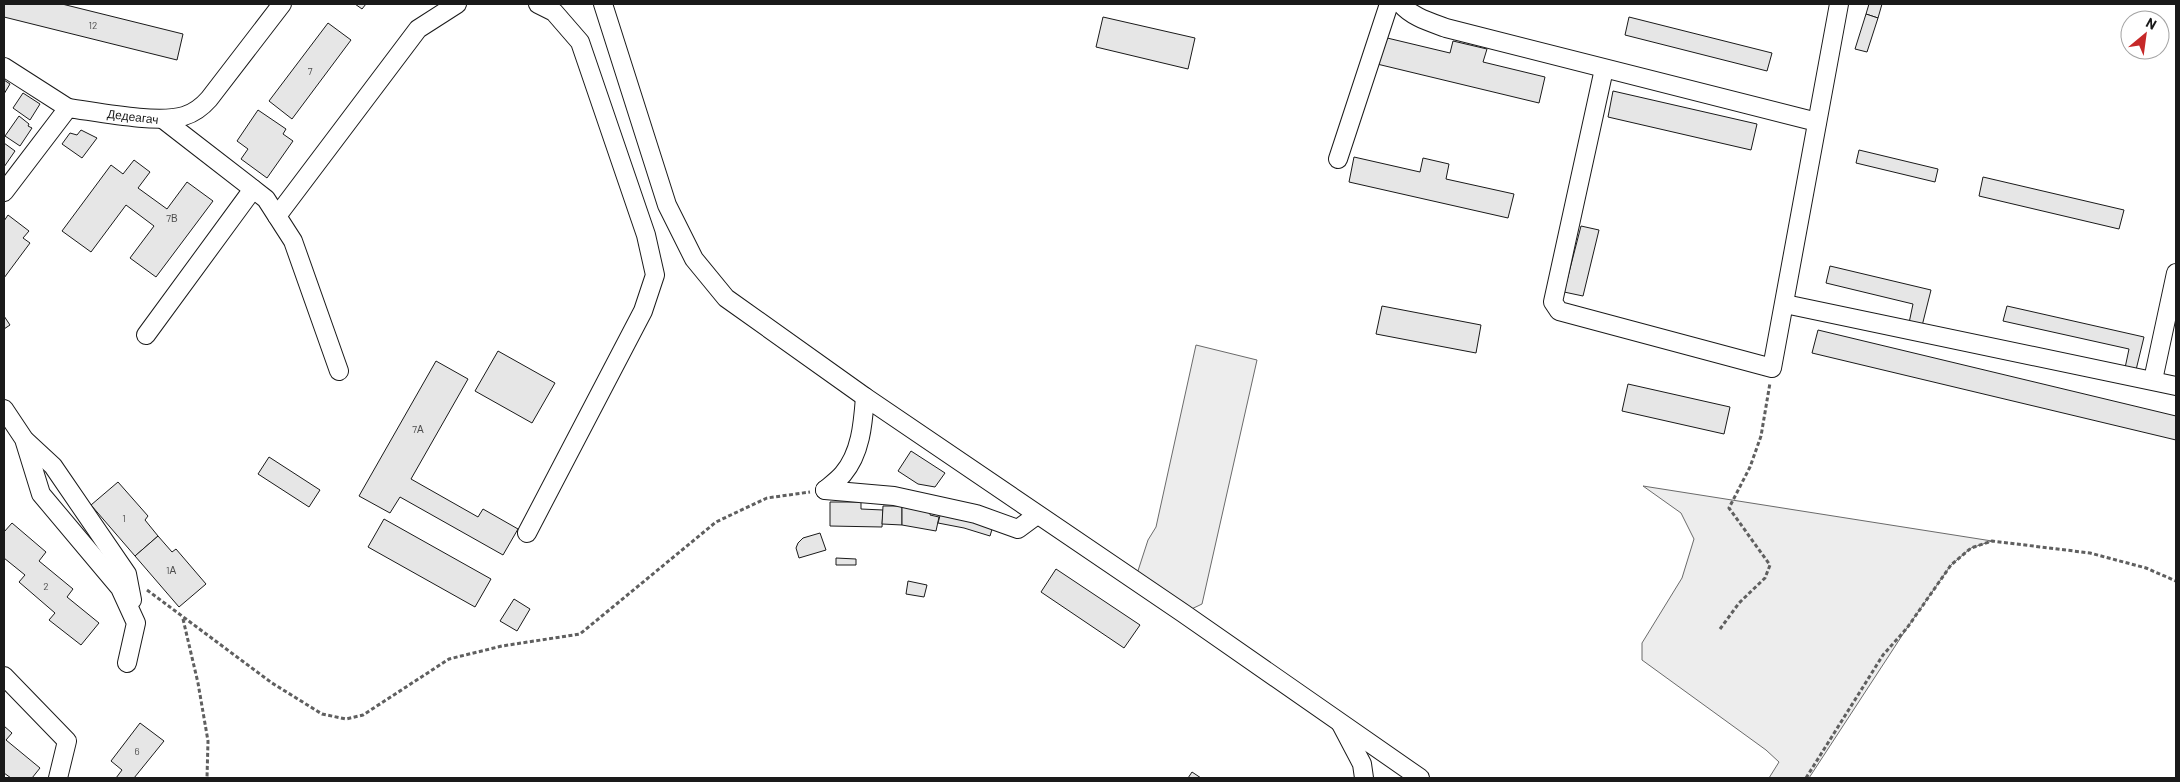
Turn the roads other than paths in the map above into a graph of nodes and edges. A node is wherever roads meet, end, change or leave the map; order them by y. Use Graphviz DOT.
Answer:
graph roads {
  1 [pos="282,4"];
  2 [pos="457,4"];
  3 [pos="538,4"];
  4 [pos="603,4"];
  5 [pos="1389,4"];
  6 [pos="1400,4"];
  7 [pos="1839,4"];
  8 [pos="4,67"];
  9 [pos="1604,69"];
  10 [pos="68,108"];
  11 [pos="164,120"];
  12 [pos="1817,122"];
  13 [pos="1338,159"];
  14 [pos="253,189"];
  15 [pos="4,192"];
  16 [pos="277,216"];
  17 [pos="2176,272"];
  18 [pos="1785,304"];
  19 [pos="146,335"];
  20 [pos="339,371"];
  21 [pos="2154,380"];
  22 [pos="2176,386"];
  23 [pos="865,397"];
  24 [pos="4,409"];
  25 [pos="24,439"];
  26 [pos="1038,515"];
  27 [pos="527,533"];
  28 [pos="136,623"];
  29 [pos="127,664"];
  30 [pos="4,676"];
  31 [pos="1340,722"];
  32 [pos="58,778"];
  33 [pos="1364,778"];
  34 [pos="1420,778"];
  1 -- 11 [label="street, Дедеагач"];
  2 -- 16 [label="street"];
  3 -- 27 [label="street"];
  4 -- 23 [label="street"];
  5 -- 13 [label="street"];
  6 -- 9 [label="street"];
  7 -- 12 [label="street"];
  8 -- 10 [label="street"];
  9 -- 12 [label="street"];
  9 -- 18 [label="street"];
  10 -- 11 [label="street, Дедеагач"];
  10 -- 15 [label="street"];
  11 -- 14 [label="street"];
  12 -- 18 [label="street"];
  14 -- 16 [label="street"];
  14 -- 19 [label="street"];
  16 -- 20 [label="street"];
  17 -- 21 [label="street"];
  18 -- 21 [label="street"];
  21 -- 22 [label="street"];
  23 -- 26 [label="street"];
  23 -- 26 [label="street"];
  24 -- 25 [label="street"];
  25 -- 28 [label="street"];
  25 -- 28 [label="street"];
  26 -- 31 [label="street"];
  28 -- 29 [label="street"];
  30 -- 32 [label="street"];
  31 -- 33 [label="street"];
  31 -- 34 [label="street"];
}
